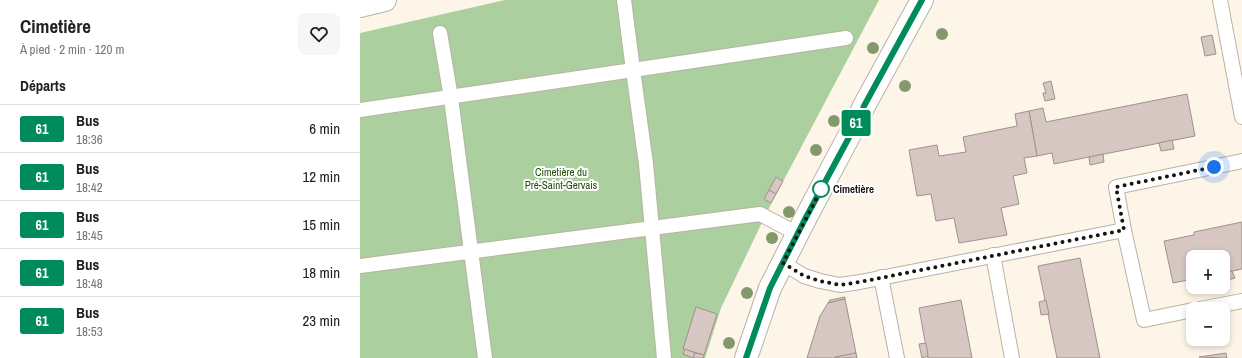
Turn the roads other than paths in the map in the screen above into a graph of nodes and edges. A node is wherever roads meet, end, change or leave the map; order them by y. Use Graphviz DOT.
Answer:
graph roads {
  1 [pos="385,0"];
  2 [pos="624,0"];
  3 [pos="922,0"];
  4 [pos="1220,0"];
  5 [pos="360,6"];
  6 [pos="440,33"];
  7 [pos="846,38"];
  8 [pos="633,70"];
  9 [pos="450,98"];
  10 [pos="360,110"];
  11 [pos="1242,117"];
  12 [pos="1242,161"];
  13 [pos="651,228"];
  14 [pos="1124,230"];
  15 [pos="798,234"];
  16 [pos="470,251"];
  17 [pos="993,255"];
  18 [pos="783,263"];
  19 [pos="360,266"];
  20 [pos="880,277"];
  21 [pos="1242,301"];
  22 [pos="1230,303"];
  23 [pos="1186,311"];
  24 [pos="485,358"];
  25 [pos="664,358"];
  26 [pos="746,358"];
  27 [pos="897,358"];
  28 [pos="1012,358"];
  1 -- 5 [label="street"];
  2 -- 8 [label="lane"];
  3 -- 15 [label="street"];
  4 -- 11 [label="lane"];
  6 -- 9 [label="lane"];
  7 -- 8 [label="lane"];
  8 -- 9 [label="lane"];
  8 -- 13 [label="lane"];
  9 -- 10 [label="lane"];
  9 -- 16 [label="lane"];
  12 -- 14 [label="lane"];
  13 -- 15 [label="lane"];
  13 -- 16 [label="lane"];
  13 -- 25 [label="lane"];
  14 -- 17 [label="lane"];
  14 -- 23 [label="lane"];
  15 -- 18 [label="street"];
  16 -- 19 [label="lane"];
  16 -- 24 [label="lane"];
  17 -- 20 [label="lane"];
  17 -- 28 [label="lane"];
  18 -- 20 [label="lane"];
  18 -- 26 [label="street"];
  20 -- 27 [label="lane"];
  21 -- 22 [label="lane"];
}
